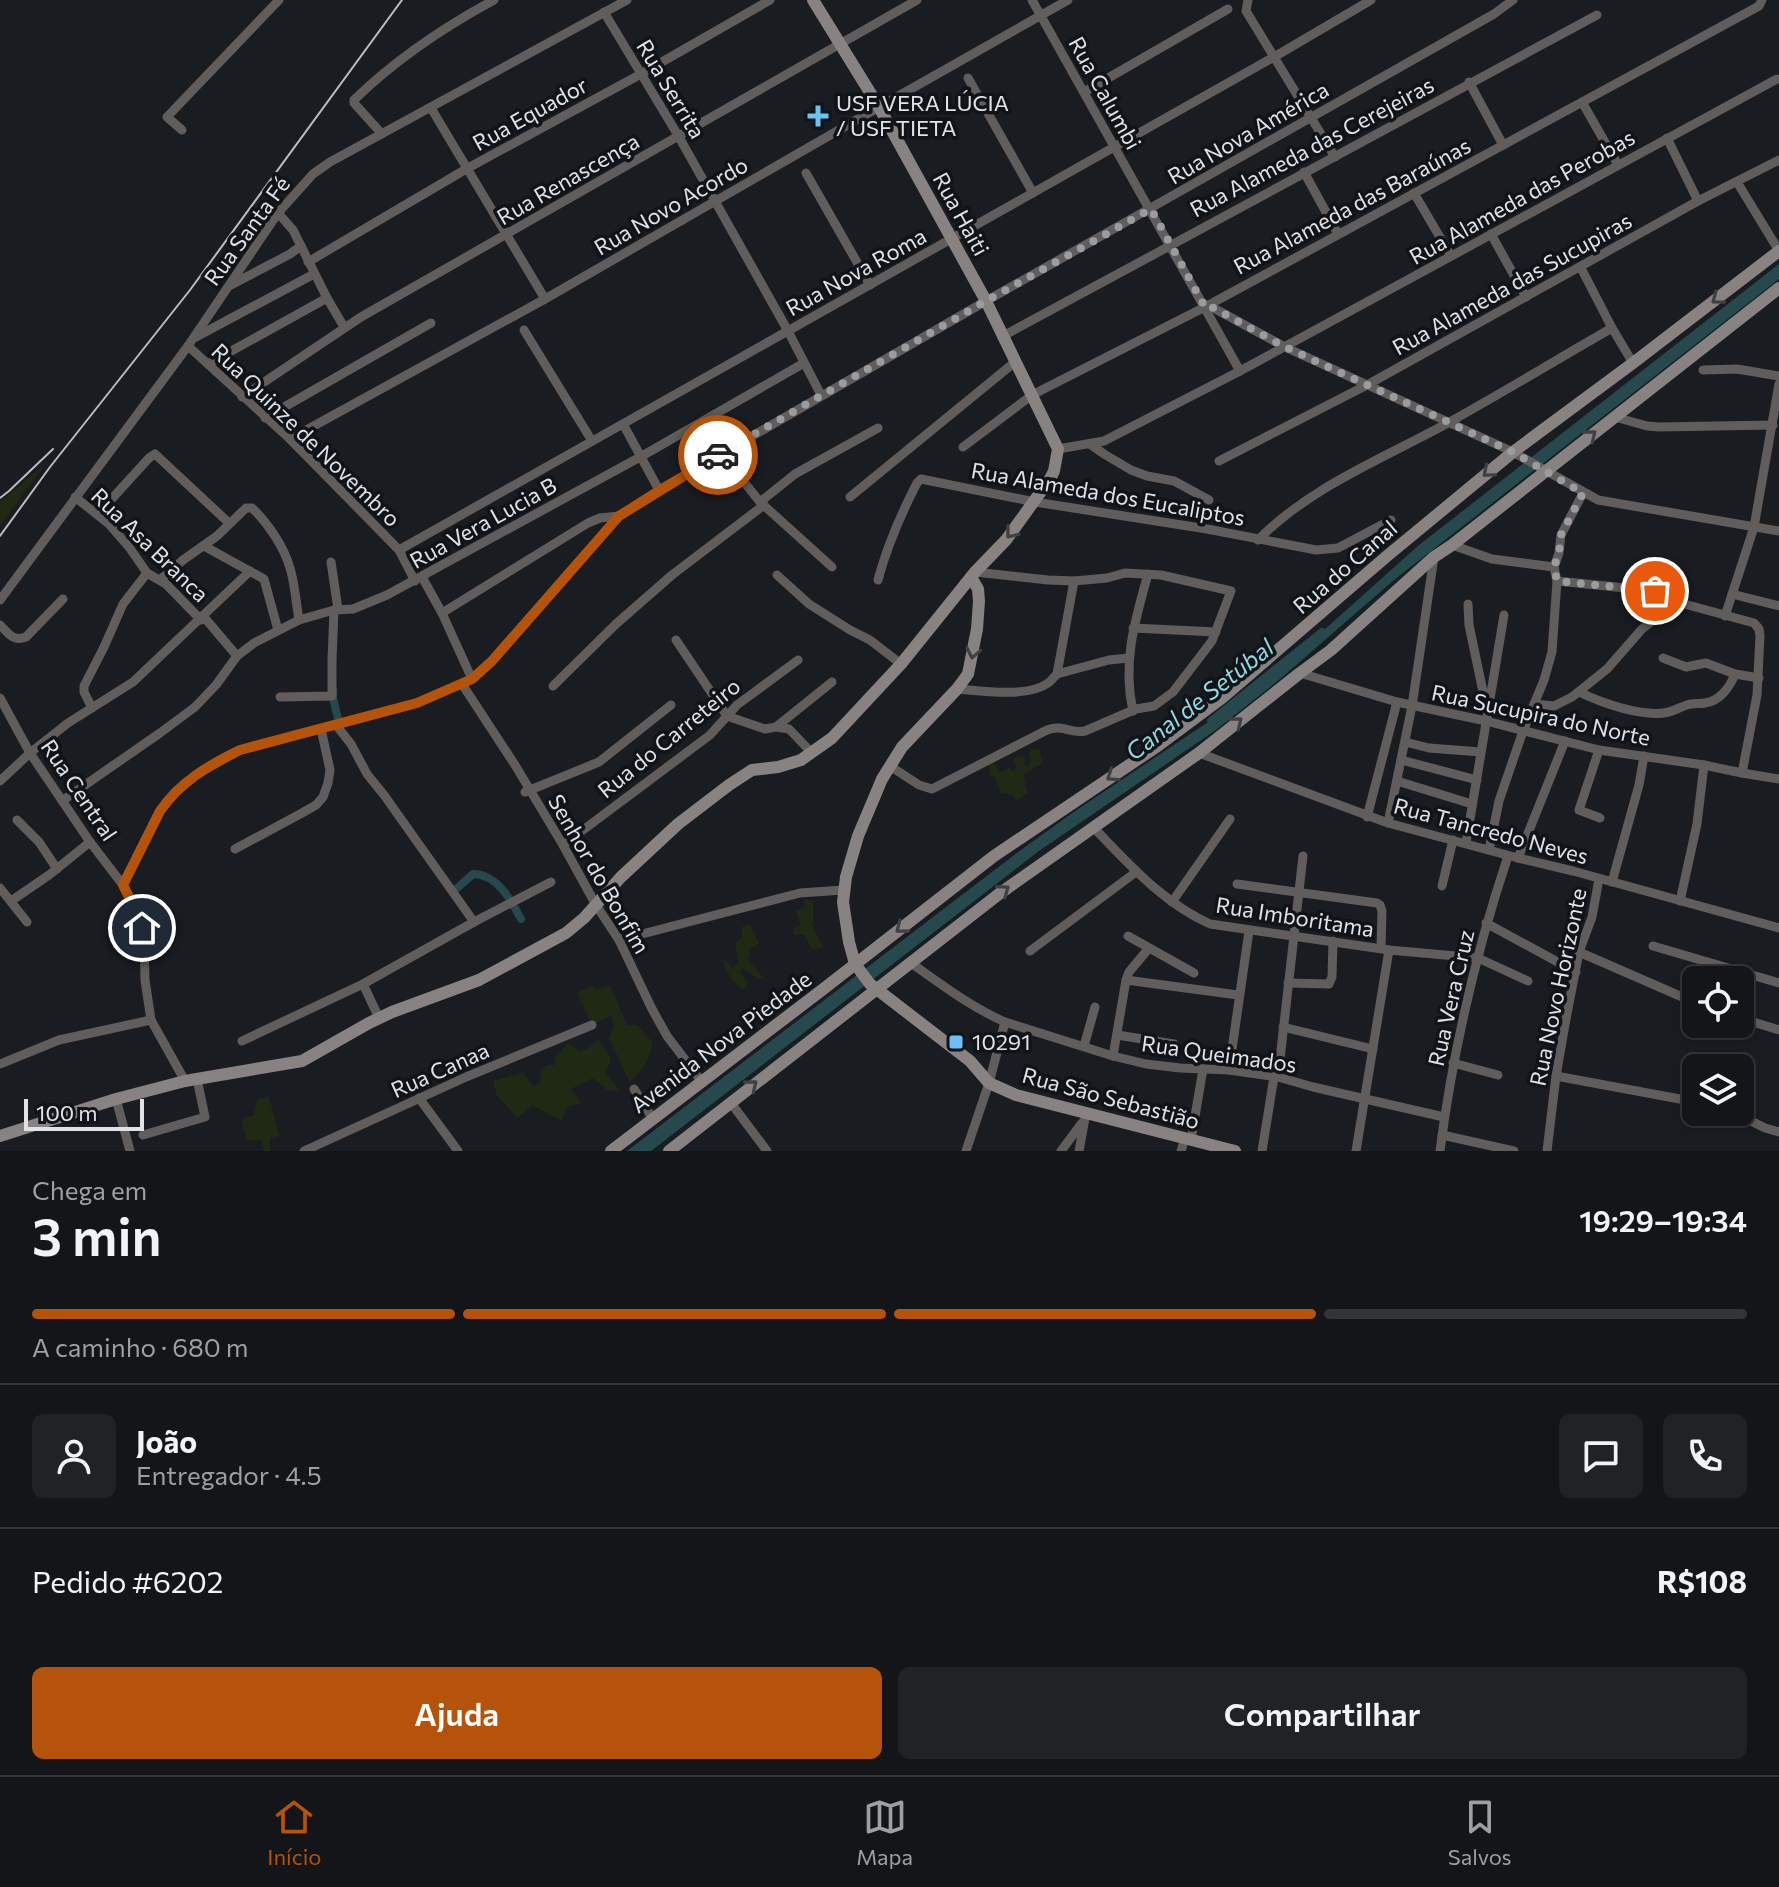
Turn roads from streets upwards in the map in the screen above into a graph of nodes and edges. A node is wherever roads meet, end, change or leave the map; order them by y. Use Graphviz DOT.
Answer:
graph roads {
  1 [pos="279,0"];
  2 [pos="494,0"];
  3 [pos="627,0"];
  4 [pos="770,0"];
  5 [pos="813,0"];
  6 [pos="917,0"];
  7 [pos="1032,0"];
  8 [pos="1068,0"];
  9 [pos="1248,0"];
  10 [pos="1371,0"];
  11 [pos="1513,0"];
  12 [pos="1762,1"];
  13 [pos="1228,9"];
  14 [pos="604,12"];
  15 [pos="1597,15"];
  16 [pos="1041,16"];
  17 [pos="841,45"];
  18 [pos="1274,57"];
  19 [pos="641,74"];
  20 [pos="968,78"];
  21 [pos="1777,79"];
  22 [pos="1469,82"];
  23 [pos="1084,92"];
  24 [pos="1582,102"];
  25 [pos="879,107"];
  26 [pos="431,108"];
  27 [pos="1311,118"];
  28 [pos="182,130"];
  29 [pos="382,134"];
  30 [pos="679,137"];
  31 [pos="1667,138"];
  32 [pos="1503,145"];
  33 [pos="1115,147"];
  34 [pos="1335,157"];
  35 [pos="1779,160"];
  36 [pos="1618,165"];
  37 [pos="468,168"];
  38 [pos="1304,172"];
  39 [pos="806,173"];
  40 [pos="1737,182"];
  41 [pos="1033,193"];
  42 [pos="1414,193"];
  43 [pos="1698,201"];
  44 [pos="715,202"];
  45 [pos="1151,209"];
  46 [pos="278,213"];
  47 [pos="507,234"];
  48 [pos="1338,234"];
  49 [pos="1491,234"];
  50 [pos="951,239"];
  51 [pos="1170,244"];
  52 [pos="301,246"];
  53 [pos="1779,251"];
  54 [pos="1451,256"];
  55 [pos="308,262"];
  56 [pos="1581,268"];
  57 [pos="314,274"];
  58 [pos="870,285"];
  59 [pos="228,287"];
  60 [pos="1779,288"];
  61 [pos="1526,297"];
  62 [pos="327,298"];
  63 [pos="545,299"];
  64 [pos="986,301"];
  65 [pos="1206,306"];
  66 [pos="431,323"];
  67 [pos="344,327"];
  68 [pos="1612,328"];
  69 [pos="524,330"];
  70 [pos="788,331"];
  71 [pos="1003,336"];
  72 [pos="191,342"];
  73 [pos="1285,347"];
  74 [pos="1015,362"];
  75 [pos="804,363"];
  76 [pos="1633,363"];
  77 [pos="208,364"];
  78 [pos="1703,370"];
  79 [pos="1240,371"];
  80 [pos="1779,376"];
  81 [pos="1779,384"];
  82 [pos="1367,385"];
  83 [pos="821,395"];
  84 [pos="1032,395"];
  85 [pos="242,397"];
  86 [pos="1615,417"];
  87 [pos="265,418"];
  88 [pos="1448,423"];
  89 [pos="623,424"];
  90 [pos="1773,425"];
  91 [pos="878,428"];
  92 [pos="290,439"];
  93 [pos="592,441"];
  94 [pos="1090,444"];
  95 [pos="963,447"];
  96 [pos="728,449"];
  97 [pos="1058,449"];
  98 [pos="1513,452"];
  99 [pos="642,456"];
  100 [pos="1219,461"];
  101 [pos="1543,469"];
  102 [pos="659,490"];
  103 [pos="1583,493"];
  104 [pos="75,497"];
  105 [pos="850,497"];
  106 [pos="1209,500"];
  107 [pos="1035,502"];
  108 [pos="762,503"];
  109 [pos="98,514"];
  110 [pos="619,516"];
  111 [pos="1391,520"];
  112 [pos="229,523"];
  113 [pos="1754,527"];
  114 [pos="1779,531"];
  115 [pos="1258,540"];
  116 [pos="1452,545"];
  117 [pos="204,546"];
  118 [pos="399,550"];
  119 [pos="1434,557"];
  120 [pos="331,562"];
  121 [pos="832,567"];
  122 [pos="1554,567"];
  123 [pos="250,571"];
  124 [pos="147,573"];
  125 [pos="973,574"];
  126 [pos="1148,574"];
  127 [pos="777,575"];
  128 [pos="419,579"];
  129 [pos="160,580"];
  130 [pos="878,580"];
  131 [pos="1074,581"];
  132 [pos="1557,581"];
  133 [pos="1732,594"];
  134 [pos="63,599"];
  135 [pos="0,600"];
  136 [pos="1677,602"];
  137 [pos="1468,604"];
  138 [pos="1779,606"];
  139 [pos="336,610"];
  140 [pos="442,613"];
  141 [pos="1504,615"];
  142 [pos="1725,616"];
  143 [pos="202,618"];
  144 [pos="299,620"];
  145 [pos="0,625"];
  146 [pos="1133,628"];
  147 [pos="278,630"];
  148 [pos="1216,632"];
  149 [pos="676,640"];
  150 [pos="237,656"];
  151 [pos="1129,658"];
  152 [pos="1663,658"];
  153 [pos="798,660"];
  154 [pos="901,664"];
  155 [pos="1300,673"];
  156 [pos="1057,674"];
  157 [pos="1735,674"];
  158 [pos="1759,678"];
  159 [pos="472,679"];
  160 [pos="832,682"];
  161 [pos="462,684"];
  162 [pos="553,686"];
  163 [pos="957,689"];
  164 [pos="1579,692"];
  165 [pos="280,697"];
  166 [pos="1397,702"];
  167 [pos="1,703"];
  168 [pos="1534,704"];
  169 [pos="671,705"];
  170 [pos="1412,706"];
  171 [pos="92,708"];
  172 [pos="1133,711"];
  173 [pos="727,716"];
  174 [pos="1487,717"];
  175 [pos="339,727"];
  176 [pos="776,727"];
  177 [pos="321,729"];
  178 [pos="1523,731"];
  179 [pos="1565,741"];
  180 [pos="1405,742"];
  181 [pos="1599,750"];
  182 [pos="1481,752"];
  183 [pos="30,753"];
  184 [pos="812,753"];
  185 [pos="1199,753"];
  186 [pos="1644,756"];
  187 [pos="1401,760"];
  188 [pos="1704,765"];
  189 [pos="890,766"];
  190 [pos="1742,773"];
  191 [pos="1779,779"];
  192 [pos="1477,780"];
  193 [pos="0,781"];
  194 [pos="1397,781"];
  195 [pos="528,791"];
  196 [pos="62,801"];
  197 [pos="1472,804"];
  198 [pos="1367,817"];
  199 [pos="1600,818"];
  200 [pos="1230,819"];
  201 [pos="17,820"];
  202 [pos="1388,823"];
  203 [pos="1093,827"];
  204 [pos="1453,840"];
  205 [pos="90,842"];
  206 [pos="1466,843"];
  207 [pos="563,845"];
  208 [pos="235,849"];
  209 [pos="1489,850"];
  210 [pos="1303,856"];
  211 [pos="1513,857"];
  212 [pos="57,869"];
  213 [pos="1136,872"];
  214 [pos="1599,879"];
  215 [pos="551,882"];
  216 [pos="1612,882"];
  217 [pos="1237,884"];
  218 [pos="123,885"];
  219 [pos="1442,886"];
  220 [pos="0,888"];
  221 [pos="843,890"];
  222 [pos="1299,891"];
  223 [pos="11,901"];
  224 [pos="1680,901"];
  225 [pos="1172,902"];
  226 [pos="596,905"];
  227 [pos="27,922"];
  228 [pos="474,922"];
  229 [pos="1486,923"];
  230 [pos="1779,928"];
  231 [pos="1249,931"];
  232 [pos="1128,936"];
  233 [pos="1293,936"];
  234 [pos="619,940"];
  235 [pos="1333,941"];
  236 [pos="1653,946"];
  237 [pos="1149,948"];
  238 [pos="1385,949"];
  239 [pos="1030,951"];
  240 [pos="1579,952"];
  241 [pos="1478,958"];
  242 [pos="911,963"];
  243 [pos="857,968"];
  244 [pos="1576,972"];
  245 [pos="1194,973"];
  246 [pos="1126,980"];
  247 [pos="1528,981"];
  248 [pos="1288,983"];
  249 [pos="1779,983"];
  250 [pos="363,984"];
  251 [pos="873,987"];
  252 [pos="1238,995"];
  253 [pos="1682,997"];
  254 [pos="1095,1007"];
  255 [pos="379,1018"];
  256 [pos="151,1020"];
  257 [pos="1005,1022"];
  258 [pos="1754,1022"];
  259 [pos="592,1025"];
  260 [pos="1283,1027"];
  261 [pos="1779,1030"];
  262 [pos="1117,1035"];
  263 [pos="242,1041"];
  264 [pos="1174,1044"];
  265 [pos="1084,1046"];
  266 [pos="1373,1049"];
  267 [pos="1113,1056"];
  268 [pos="1453,1063"];
  269 [pos="0,1064"];
  270 [pos="1203,1069"];
  271 [pos="1229,1070"];
  272 [pos="1498,1075"];
  273 [pos="1556,1076"];
  274 [pos="1276,1077"];
  275 [pos="191,1080"];
  276 [pos="702,1082"];
  277 [pos="989,1083"];
  278 [pos="634,1089"];
  279 [pos="419,1098"];
  280 [pos="1364,1098"];
  281 [pos="116,1099"];
  282 [pos="1682,1099"];
  283 [pos="731,1103"];
  284 [pos="1085,1117"];
  285 [pos="1444,1117"];
  286 [pos="653,1119"];
  287 [pos="1754,1122"];
  288 [pos="1779,1132"];
  289 [pos="143,1135"];
  290 [pos="1442,1135"];
  291 [pos="0,1136"];
  292 [pos="1186,1143"];
  293 [pos="130,1151"];
  294 [pos="304,1151"];
  295 [pos="457,1151"];
  296 [pos="611,1151"];
  297 [pos="669,1151"];
  298 [pos="767,1151"];
  299 [pos="966,1151"];
  300 [pos="1061,1151"];
  301 [pos="1079,1151"];
  302 [pos="1235,1151"];
  303 [pos="1262,1151"];
  304 [pos="1356,1151"];
  305 [pos="1440,1151"];
  306 [pos="1514,1151"];
  307 [pos="1547,1151"];
  1 -- 28 [label="street"];
  2 -- 29 [label="street"];
  3 -- 14 [label="street, Rua Santa Fé"];
  4 -- 19 [label="street, Rua Equador"];
  5 -- 17 [label="street, Rua Haiti"];
  6 -- 17 [label="street, Rua Renascença"];
  7 -- 16 [label="street, Rua Calumbi"];
  8 -- 16 [label="street, Rua Novo Acordo"];
  9 -- 18 [label="street"];
  10 -- 18 [label="street, Rua Nova Roma"];
  11 -- 27 [label="street, Rua Nova América"];
  12 -- 24 [label="street, Rua Alameda das Baraúnas"];
  13 -- 23 [label="street"];
  14 -- 19 [label="street, Rua Serrita"];
  14 -- 26 [label="street, Rua Santa Fé"];
  15 -- 22 [label="street, Rua Alameda das Cerejeiras"];
  16 -- 23 [label="street, Rua Calumbi"];
  16 -- 25 [label="street, Rua Novo Acordo"];
  17 -- 25 [label="street, Rua Haiti"];
  17 -- 30 [label="street, Rua Renascença"];
  18 -- 27 [label="street"];
  18 -- 33 [label="street, Rua Nova Roma"];
  19 -- 30 [label="street, Rua Serrita"];
  19 -- 37 [label="street, Rua Equador"];
  20 -- 41 [label="street"];
  21 -- 31 [label="street, Rua Alameda das Perobas"];
  22 -- 32 [label="street"];
  22 -- 34 [label="street, Rua Alameda das Cerejeiras"];
  23 -- 33 [label="street, Rua Calumbi"];
  24 -- 32 [label="street, Rua Alameda das Baraúnas"];
  24 -- 36 [label="street"];
  25 -- 44 [label="street, Rua Novo Acordo"];
  25 -- 50 [label="street, Rua Haiti"];
  26 -- 29 [label="street, Rua Santa Fé"];
  26 -- 37 [label="street"];
  27 -- 34 [label="street"];
  27 -- 45 [label="street, Rua Nova América"];
  29 -- 46 [label="street, Rua Santa Fé"];
  30 -- 44 [label="street, Rua Serrita"];
  30 -- 47 [label="street, Rua Renascença"];
  31 -- 36 [label="street, Rua Alameda das Perobas"];
  31 -- 43 [label="street"];
  32 -- 42 [label="street, Rua Alameda das Baraúnas"];
  33 -- 41 [label="street, Rua Nova Roma"];
  33 -- 45 [label="street, Rua Calumbi"];
  34 -- 38 [label="street, Rua Alameda das Cerejeiras"];
  35 -- 40 [label="street, Rua Alameda das Sucupiras"];
  36 -- 49 [label="street, Rua Alameda das Perobas"];
  37 -- 47 [label="street"];
  37 -- 55 [label="street, Rua Equador"];
  38 -- 48 [label="street"];
  38 -- 51 [label="street, Rua Alameda das Cerejeiras"];
  39 -- 58 [label="street"];
  40 -- 43 [label="street, Rua Alameda das Sucupiras"];
  40 -- 53 [label="street"];
  41 -- 50 [label="street, Rua Nova Roma"];
  42 -- 48 [label="street, Rua Alameda das Baraúnas"];
  42 -- 54 [label="street"];
  43 -- 56 [label="street, Rua Alameda das Sucupiras"];
  44 -- 63 [label="street, Rua Novo Acordo"];
  44 -- 70 [label="street, Rua Serrita"];
  45 -- 51 [label="street, Rua Calumbi"];
  45 -- 64 [label="street, Rua Nova América"];
  46 -- 52 [label="street"];
  46 -- 59 [label="street, Rua Santa Fé"];
  47 -- 63 [label="street"];
  47 -- 67 [label="street, Rua Renascença"];
  48 -- 65 [label="street, Rua Alameda das Baraúnas"];
  49 -- 54 [label="street, Rua Alameda das Perobas"];
  49 -- 61 [label="street"];
  50 -- 58 [label="street, Rua Nova Roma"];
  50 -- 64 [label="street, Rua Haiti"];
  51 -- 65 [label="street, Rua Calumbi"];
  51 -- 71 [label="street, Rua Alameda das Cerejeiras"];
  52 -- 55 [label="street"];
  52 -- 59 [label="street"];
  53 -- 76 [label="street, Rua do Canal, one-way"];
  54 -- 73 [label="street, Rua Alameda das Perobas"];
  55 -- 57 [label="street"];
  56 -- 61 [label="street, Rua Alameda das Sucupiras"];
  56 -- 68 [label="street"];
  57 -- 62 [label="street"];
  57 -- 72 [label="street"];
  58 -- 70 [label="street, Rua Nova Roma"];
  59 -- 72 [label="street, Rua Santa Fé"];
  60 -- 86 [label="street"];
  61 -- 82 [label="street, Rua Alameda das Sucupiras"];
  62 -- 67 [label="street"];
  62 -- 77 [label="street"];
  63 -- 92 [label="street, Rua Novo Acordo"];
  64 -- 71 [label="street, Rua Haiti"];
  64 -- 83 [label="street, Rua Nova América"];
  65 -- 73 [label="street"];
  65 -- 79 [label="street, Rua Calumbi"];
  65 -- 84 [label="street, Rua Alameda das Baraúnas"];
  66 -- 87 [label="street"];
  67 -- 85 [label="street, Rua Renascença"];
  68 -- 76 [label="street"];
  68 -- 88 [label="street"];
  69 -- 93 [label="street"];
  70 -- 75 [label="street, Rua Serrita"];
  70 -- 89 [label="street, Rua Nova Roma"];
  71 -- 74 [label="street, Rua Haiti"];
  72 -- 77 [label="street, Rua Quinze de Novembro"];
  72 -- 104 [label="street, Rua Santa Fé"];
  73 -- 79 [label="street, Rua Alameda das Perobas"];
  73 -- 82 [label="street"];
  74 -- 84 [label="street, Rua Haiti"];
  74 -- 105 [label="street"];
  75 -- 83 [label="street, Rua Serrita"];
  75 -- 99 [label="street, Rua Vera Lucia B"];
  76 -- 98 [label="street, Rua do Canal"];
  77 -- 85 [label="street, Rua Quinze de Novembro"];
  78 -- 80 [label="street"];
  79 -- 94 [label="street, Rua Alameda das Perobas"];
  81 -- 90 [label="street"];
  82 -- 88 [label="street"];
  82 -- 100 [label="street, Rua Alameda das Sucupiras"];
  83 -- 96 [label="street, Rua Nova América"];
  84 -- 95 [label="street, Rua Alameda das Baraúnas"];
  84 -- 97 [label="street, Rua Haiti"];
  85 -- 87 [label="street, Rua Quinze de Novembro"];
  86 -- 90 [label="street"];
  101 -- 86 [label="street, one-way"];
  87 -- 92 [label="street, Rua Quinze de Novembro"];
  88 -- 98 [label="street"];
  88 -- 115 [label="street"];
  89 -- 93 [label="street, Rua Nova Roma"];
  89 -- 99 [label="street"];
  90 -- 113 [label="street"];
  91 -- 108 [label="street"];
  92 -- 118 [label="street, Rua Quinze de Novembro"];
  93 -- 118 [label="street, Rua Nova Roma"];
  94 -- 97 [label="street, Rua Alameda das Perobas"];
  94 -- 106 [label="street"];
  96 -- 102 [label="street, Rua Nova América"];
  96 -- 108 [label="street"];
  97 -- 107 [label="street"];
  98 -- 101 [label="street"];
  98 -- 243 [label="street, Rua do Canal, one-way"];
  99 -- 102 [label="street"];
  99 -- 128 [label="street, Rua Vera Lucia B"];
  101 -- 103 [label="street"];
  101 -- 116 [label="street"];
  102 -- 110 [label="street, Rua Nova América"];
  103 -- 113 [label="street"];
  103 -- 122 [label="street"];
  104 -- 109 [label="street, Rua Asa Branca"];
  104 -- 135 [label="street, Rua Santa Fé"];
  107 -- 115 [label="street, Rua Alameda dos Eucaliptos"];
  107 -- 125 [label="street, one-way"];
  107 -- 130 [label="street, Rua Alameda dos Eucaliptos"];
  108 -- 121 [label="street"];
  108 -- 162 [label="street"];
  109 -- 112 [label="street"];
  109 -- 124 [label="street, Rua Asa Branca"];
  110 -- 140 [label="street"];
  110 -- 159 [label="street, Rua Nova América"];
  111 -- 115 [label="street, Rua Alameda dos Eucaliptos"];
  112 -- 117 [label="street"];
  112 -- 144 [label="street"];
  113 -- 114 [label="street"];
  113 -- 133 [label="street"];
  116 -- 119 [label="street"];
  116 -- 122 [label="street"];
  117 -- 123 [label="street"];
  117 -- 129 [label="street"];
  118 -- 128 [label="street, Rua Quinze de Novembro"];
  119 -- 155 [label="street"];
  119 -- 170 [label="street"];
  120 -- 139 [label="street"];
  122 -- 132 [label="street"];
  123 -- 143 [label="street"];
  123 -- 147 [label="street"];
  124 -- 129 [label="street, Rua Asa Branca"];
  124 -- 171 [label="street"];
  125 -- 131 [label="street"];
  125 -- 154 [label="street"];
  125 -- 163 [label="street, one-way"];
  126 -- 131 [label="street"];
  126 -- 146 [label="street"];
  126 -- 148 [label="street"];
  127 -- 154 [label="street"];
  128 -- 139 [label="street, Rua Vera Lucia B"];
  128 -- 140 [label="street, Rua Quinze de Novembro"];
  129 -- 143 [label="street, Rua Asa Branca"];
  131 -- 156 [label="street"];
  132 -- 136 [label="street"];
  132 -- 168 [label="street"];
  133 -- 138 [label="street"];
  133 -- 142 [label="street"];
  134 -- 145 [label="street"];
  136 -- 142 [label="street"];
  136 -- 164 [label="street"];
  137 -- 174 [label="street"];
  139 -- 144 [label="street, Rua Vera Lucia B"];
  139 -- 165 [label="street"];
  140 -- 159 [label="street, Rua Quinze de Novembro"];
  141 -- 174 [label="street"];
  142 -- 158 [label="street"];
  143 -- 150 [label="street, Rua Asa Branca"];
  143 -- 171 [label="street"];
  144 -- 147 [label="street, Rua Vera Lucia B"];
  146 -- 148 [label="street"];
  146 -- 151 [label="street"];
  147 -- 150 [label="street, Rua Vera Lucia B"];
  148 -- 172 [label="street"];
  149 -- 173 [label="street"];
  150 -- 196 [label="street"];
  151 -- 156 [label="street"];
  151 -- 172 [label="street"];
  152 -- 157 [label="street"];
  153 -- 173 [label="street, Rua do Carreteiro"];
  154 -- 184 [label="street"];
  155 -- 166 [label="street, Rua Sucupira do Norte"];
  185 -- 155 [label="street, one-way"];
  156 -- 163 [label="street"];
  157 -- 158 [label="street"];
  157 -- 164 [label="street"];
  158 -- 190 [label="street"];
  159 -- 161 [label="street, Rua Nova América"];
  160 -- 176 [label="street"];
  161 -- 175 [label="street, Rua Nova América"];
  161 -- 195 [label="street, Senhor do Bonfim"];
  163 -- 189 [label="street"];
  164 -- 168 [label="street"];
  166 -- 170 [label="street, Rua Sucupira do Norte"];
  166 -- 198 [label="street"];
  167 -- 183 [label="street, Rua Central"];
  168 -- 178 [label="street"];
  169 -- 195 [label="street"];
  170 -- 174 [label="street, Rua Sucupira do Norte"];
  170 -- 180 [label="street"];
  171 -- 183 [label="street"];
  172 -- 189 [label="street"];
  173 -- 176 [label="street"];
  173 -- 207 [label="street, Rua do Carreteiro"];
  174 -- 178 [label="street, Rua Sucupira do Norte"];
  174 -- 182 [label="street"];
  175 -- 177 [label="street, Rua Nova América"];
  175 -- 228 [label="street"];
  176 -- 184 [label="street"];
  177 -- 208 [label="street"];
  177 -- 218 [label="street, Rua Nova América"];
  178 -- 179 [label="street, Rua Sucupira do Norte"];
  178 -- 209 [label="street"];
  179 -- 181 [label="street, Rua Sucupira do Norte"];
  179 -- 211 [label="street, Rua Vera Cruz"];
  180 -- 182 [label="street"];
  180 -- 187 [label="street"];
  181 -- 186 [label="street, Rua Sucupira do Norte"];
  181 -- 199 [label="street"];
  182 -- 192 [label="street"];
  183 -- 193 [label="street"];
  183 -- 196 [label="street, Rua Central"];
  184 -- 226 [label="street"];
  185 -- 198 [label="street, Rua Tancredo Neves"];
  185 -- 203 [label="street"];
  186 -- 188 [label="street, Rua Sucupira do Norte"];
  186 -- 216 [label="street"];
  187 -- 192 [label="street"];
  187 -- 194 [label="street"];
  188 -- 190 [label="street, Rua Sucupira do Norte"];
  188 -- 224 [label="street"];
  189 -- 221 [label="street"];
  190 -- 191 [label="street, Rua Sucupira do Norte"];
  192 -- 197 [label="street"];
  194 -- 197 [label="street"];
  194 -- 202 [label="street"];
  195 -- 207 [label="street, Senhor do Bonfim"];
  196 -- 205 [label="street, Rua Central"];
  197 -- 206 [label="street"];
  198 -- 202 [label="street, Rua Tancredo Neves"];
  200 -- 225 [label="street"];
  201 -- 212 [label="street"];
  202 -- 204 [label="street, Rua Tancredo Neves"];
  203 -- 213 [label="street, Rua Imboritama"];
  242 -- 203 [label="street, one-way"];
  204 -- 206 [label="street, Rua Tancredo Neves"];
  204 -- 219 [label="street"];
  205 -- 212 [label="street"];
  205 -- 218 [label="street, Rua Central"];
  206 -- 209 [label="street, Rua Tancredo Neves"];
  207 -- 226 [label="street, Senhor do Bonfim"];
  209 -- 211 [label="street, Rua Tancredo Neves"];
  210 -- 222 [label="street"];
  211 -- 214 [label="street, Rua Tancredo Neves"];
  211 -- 229 [label="street, Rua Vera Cruz"];
  212 -- 223 [label="street"];
  213 -- 225 [label="street, Rua Imboritama"];
  213 -- 239 [label="street"];
  214 -- 216 [label="street, Rua Tancredo Neves"];
  214 -- 240 [label="street, Rua Novo Horizonte"];
  215 -- 228 [label="street"];
  216 -- 224 [label="street, Rua Tancredo Neves"];
  217 -- 222 [label="street"];
  218 -- 256 [label="street, Rua Central"];
  220 -- 223 [label="street"];
  221 -- 234 [label="street"];
  221 -- 243 [label="street"];
  222 -- 233 [label="street"];
  222 -- 238 [label="street"];
  223 -- 227 [label="street"];
  224 -- 230 [label="street, Rua Tancredo Neves"];
  225 -- 231 [label="street, Rua Imboritama"];
  226 -- 234 [label="street, Senhor do Bonfim"];
  226 -- 255 [label="street"];
  228 -- 250 [label="street"];
  229 -- 241 [label="street, Rua Vera Cruz"];
  229 -- 244 [label="street"];
  231 -- 233 [label="street, Rua Imboritama"];
  231 -- 252 [label="street"];
  232 -- 237 [label="street"];
  233 -- 235 [label="street, Rua Imboritama"];
  233 -- 248 [label="street"];
  234 -- 276 [label="street, Senhor do Bonfim"];
  235 -- 238 [label="street, Rua Imboritama"];
  235 -- 248 [label="street"];
  236 -- 249 [label="street"];
  237 -- 245 [label="street"];
  237 -- 246 [label="street"];
  238 -- 241 [label="street, Rua Imboritama"];
  238 -- 266 [label="street"];
  240 -- 244 [label="street, Rua Novo Horizonte"];
  240 -- 253 [label="street"];
  241 -- 247 [label="street, Rua Imboritama"];
  241 -- 268 [label="street, Rua Vera Cruz"];
  242 -- 251 [label="street"];
  242 -- 257 [label="street, Rua Queimados"];
  243 -- 251 [label="street, Rua São Sebastião"];
  243 -- 276 [label="street, Avenida Nova Piedade"];
  244 -- 273 [label="street, Rua Novo Horizonte"];
  246 -- 252 [label="street"];
  246 -- 262 [label="street"];
  248 -- 260 [label="street"];
  250 -- 255 [label="street"];
  250 -- 263 [label="street"];
  251 -- 277 [label="street, Rua São Sebastião"];
  283 -- 251 [label="street, one-way"];
  252 -- 271 [label="street"];
  254 -- 265 [label="street"];
  255 -- 275 [label="street"];
  256 -- 269 [label="street"];
  256 -- 275 [label="street, Rua Central"];
  257 -- 265 [label="street, Rua Queimados"];
  257 -- 277 [label="street"];
  258 -- 261 [label="street"];
  259 -- 279 [label="street, Rua Canaa"];
  260 -- 266 [label="street"];
  260 -- 274 [label="street"];
  262 -- 264 [label="street"];
  262 -- 267 [label="street"];
  265 -- 267 [label="street, Rua Queimados"];
  266 -- 280 [label="street"];
  267 -- 270 [label="street, Rua Queimados"];
  268 -- 272 [label="street"];
  268 -- 285 [label="street, Rua Vera Cruz"];
  270 -- 271 [label="street, Rua Queimados"];
  270 -- 292 [label="street"];
  271 -- 274 [label="street, Rua Queimados"];
  273 -- 282 [label="street"];
  273 -- 307 [label="street, Rua Novo Horizonte"];
  274 -- 280 [label="street, Rua Queimados"];
  274 -- 303 [label="street"];
  275 -- 281 [label="street"];
  275 -- 289 [label="street, Rua Central"];
  276 -- 286 [label="street, Avenida Nova Piedade"];
  277 -- 284 [label="street, Rua São Sebastião"];
  277 -- 299 [label="street"];
  278 -- 286 [label="street"];
  279 -- 294 [label="street, Rua Canaa"];
  279 -- 295 [label="street"];
  280 -- 285 [label="street, Rua Queimados"];
  280 -- 304 [label="street"];
  281 -- 291 [label="street"];
  281 -- 293 [label="street"];
  283 -- 297 [label="street"];
  283 -- 298 [label="street"];
  284 -- 292 [label="street, Rua São Sebastião"];
  284 -- 300 [label="street"];
  284 -- 301 [label="street"];
  285 -- 290 [label="street, Rua Vera Cruz"];
  286 -- 296 [label="street, Avenida Nova Piedade"];
  287 -- 288 [label="street"];
  290 -- 305 [label="street, Rua Vera Cruz"];
  290 -- 306 [label="street"];
  292 -- 302 [label="street, Rua São Sebastião"];
}
